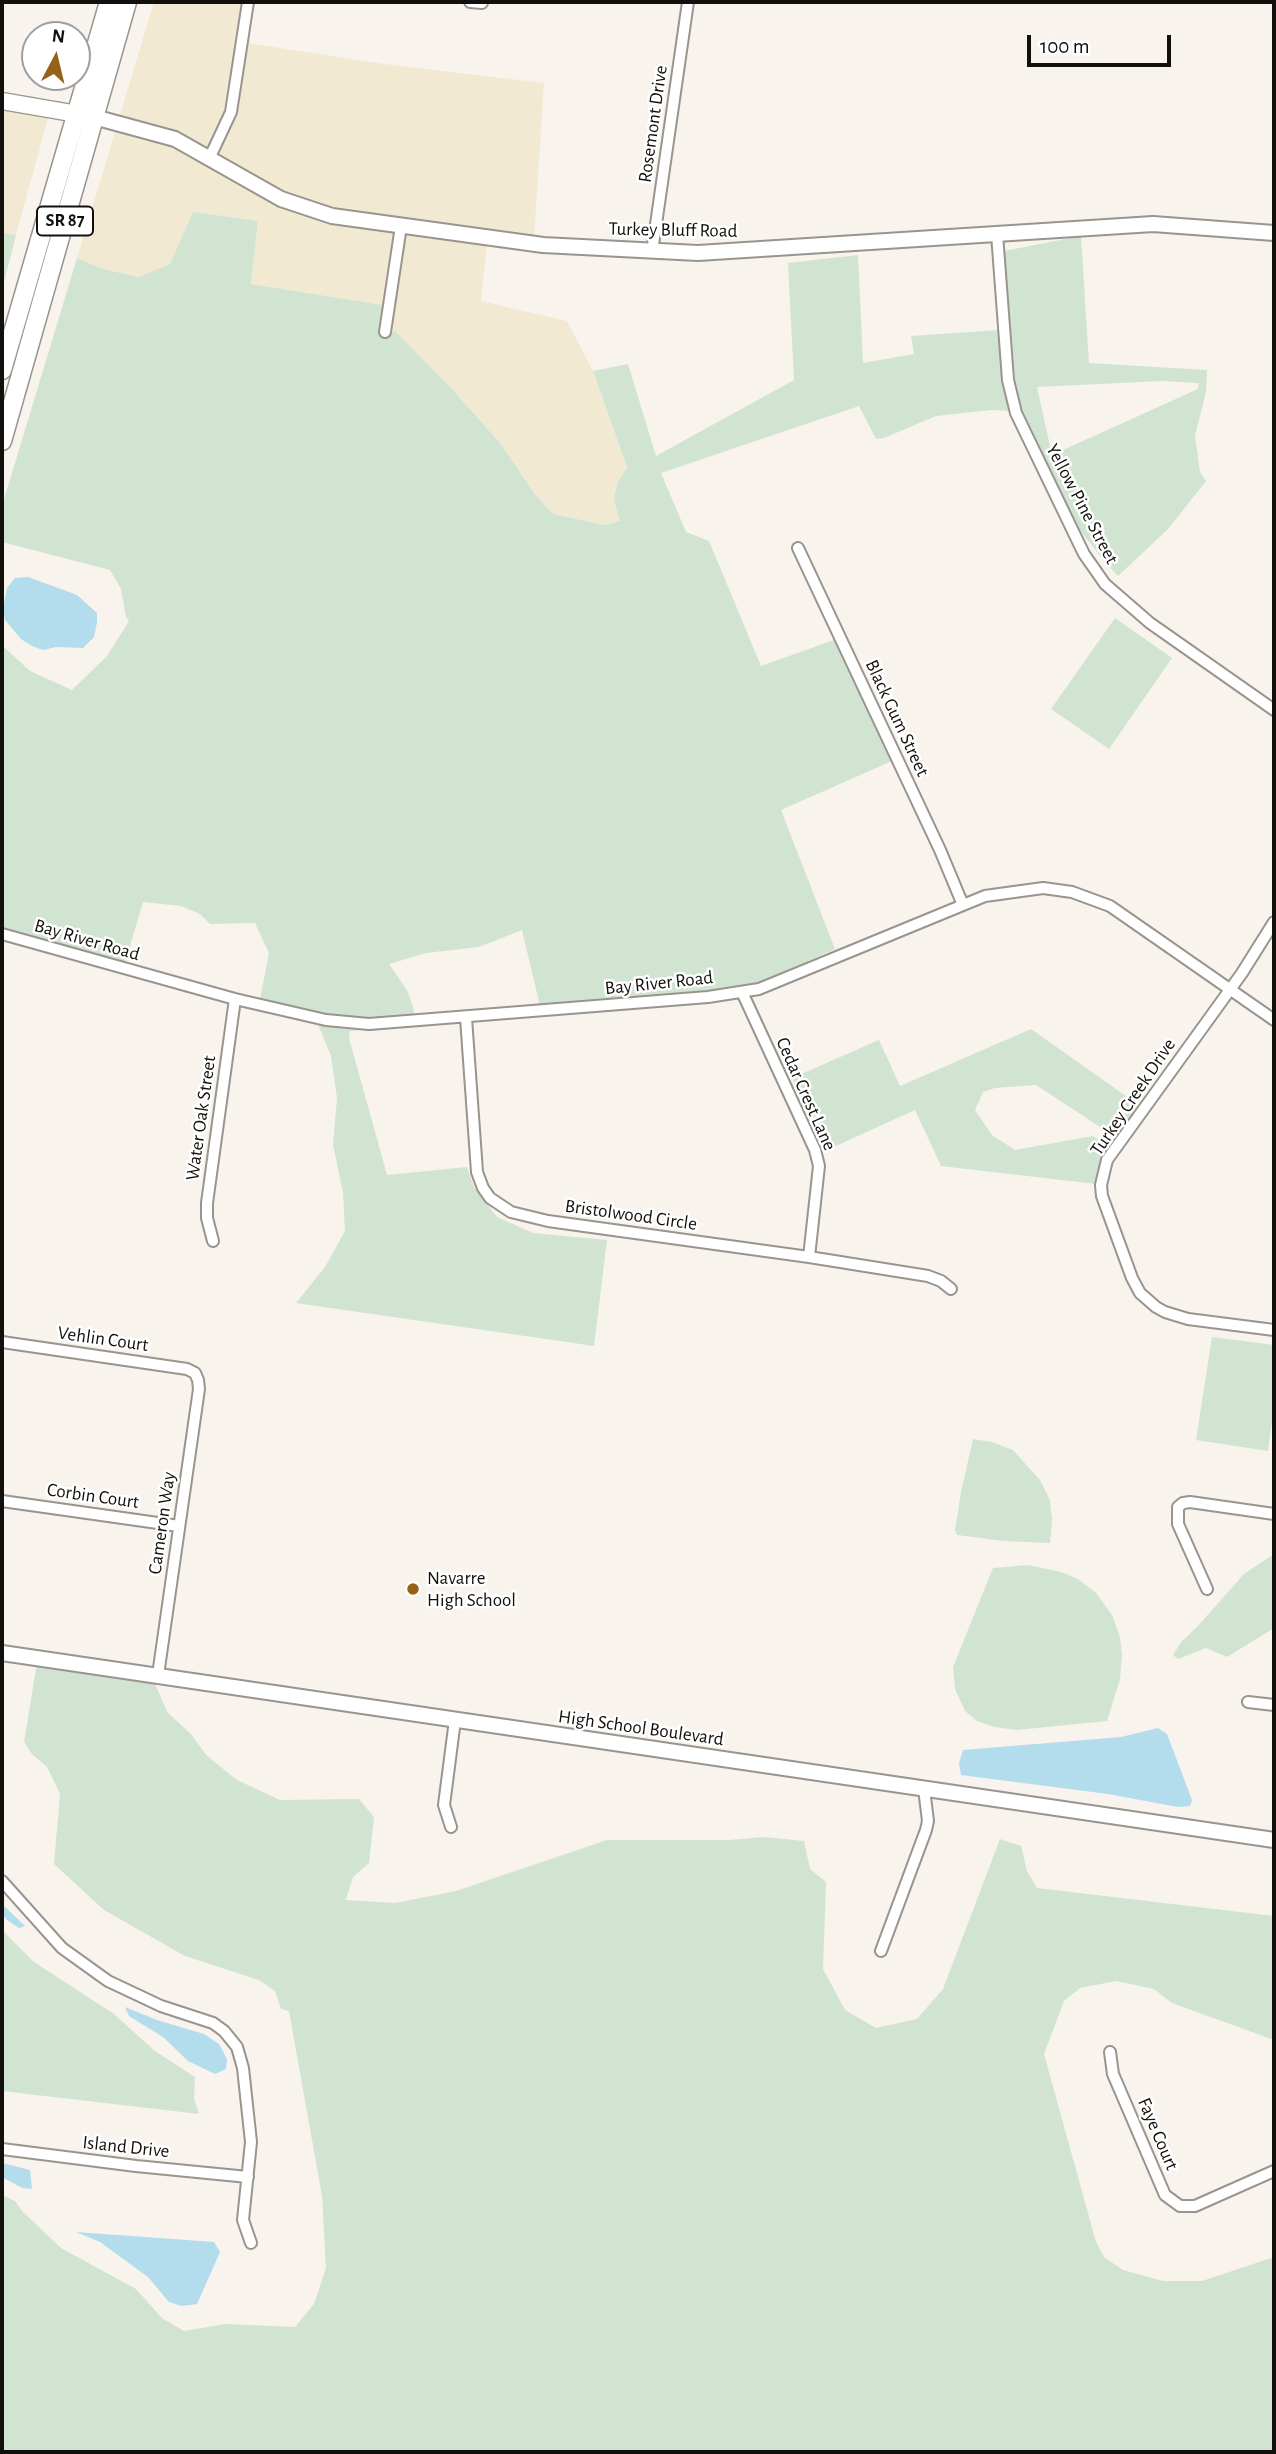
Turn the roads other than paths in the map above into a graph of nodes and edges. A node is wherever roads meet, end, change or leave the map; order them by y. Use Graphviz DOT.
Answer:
graph roads {
  1 [pos="109,2"];
  2 [pos="127,2"];
  3 [pos="248,2"];
  4 [pos="470,2"];
  5 [pos="688,2"];
  6 [pos="482,3"];
  7 [pos="2,102"];
  8 [pos="85,115"];
  9 [pos="209,159"];
  10 [pos="401,226"];
  11 [pos="1274,233"];
  12 [pos="997,234"];
  13 [pos="652,252"];
  14 [pos="385,332"];
  15 [pos="2,370"];
  16 [pos="2,441"];
  17 [pos="798,548"];
  18 [pos="1274,710"];
  19 [pos="963,905"];
  20 [pos="1274,922"];
  21 [pos="2,934"];
  22 [pos="1230,989"];
  23 [pos="742,992"];
  24 [pos="235,999"];
  25 [pos="466,1018"];
  26 [pos="1274,1020"];
  27 [pos="214,1241"];
  28 [pos="809,1257"];
  29 [pos="951,1289"];
  30 [pos="1274,1330"];
  31 [pos="2,1342"];
  32 [pos="196,1376"];
  33 [pos="2,1501"];
  34 [pos="1274,1514"];
  35 [pos="179,1525"];
  36 [pos="1207,1589"];
  37 [pos="2,1653"];
  38 [pos="158,1675"];
  39 [pos="1248,1702"];
  40 [pos="1274,1705"];
  41 [pos="455,1720"];
  42 [pos="924,1790"];
  43 [pos="451,1827"];
  44 [pos="1274,1840"];
  45 [pos="2,1881"];
  46 [pos="881,1951"];
  47 [pos="1110,2052"];
  48 [pos="2,2149"];
  49 [pos="1274,2171"];
  50 [pos="248,2177"];
  51 [pos="251,2243"];
  1 -- 8 [label="highway, SR 87"];
  2 -- 8 [label="highway, SR 87"];
  3 -- 9 [label="street"];
  4 -- 6 [label="street"];
  5 -- 13 [label="street, Rosemont Drive"];
  7 -- 8 [label="main road"];
  8 -- 9 [label="street, Turkey Bluff Road"];
  8 -- 15 [label="highway, SR 87"];
  8 -- 16 [label="highway, SR 87"];
  9 -- 10 [label="street, Turkey Bluff Road"];
  10 -- 13 [label="street, Turkey Bluff Road"];
  10 -- 14 [label="street"];
  11 -- 12 [label="street, Turkey Bluff Road"];
  12 -- 13 [label="street, Turkey Bluff Road"];
  12 -- 18 [label="street, Yellow Pine Street"];
  17 -- 19 [label="street, Black Gum Street"];
  19 -- 22 [label="street, Bay River Road"];
  19 -- 23 [label="street, Bay River Road"];
  20 -- 22 [label="street, Turkey Creek Drive"];
  21 -- 24 [label="street, Bay River Road"];
  22 -- 26 [label="street, Bay River Road"];
  22 -- 30 [label="street, Turkey Creek Drive"];
  23 -- 25 [label="street, Bay River Road"];
  23 -- 28 [label="street, Cedar Crest Lane"];
  24 -- 25 [label="street, Bay River Road"];
  24 -- 27 [label="street, Water Oak Street"];
  25 -- 28 [label="street, Bristolwood Circle"];
  28 -- 29 [label="street, Bristolwood Circle"];
  31 -- 32 [label="street, Vehlin Court"];
  32 -- 35 [label="street, Cameron Way"];
  33 -- 35 [label="street, Corbin Court"];
  34 -- 36 [label="street"];
  35 -- 38 [label="street, Cameron Way"];
  37 -- 38 [label="street, High School Boulevard"];
  38 -- 41 [label="street, High School Boulevard"];
  39 -- 40 [label="street"];
  41 -- 42 [label="street, High School Boulevard"];
  41 -- 43 [label="street"];
  42 -- 44 [label="street, High School Boulevard"];
  42 -- 46 [label="street"];
  45 -- 50 [label="street"];
  47 -- 49 [label="street, Faye Court"];
  48 -- 50 [label="street, Island Drive"];
  50 -- 51 [label="street"];
}
